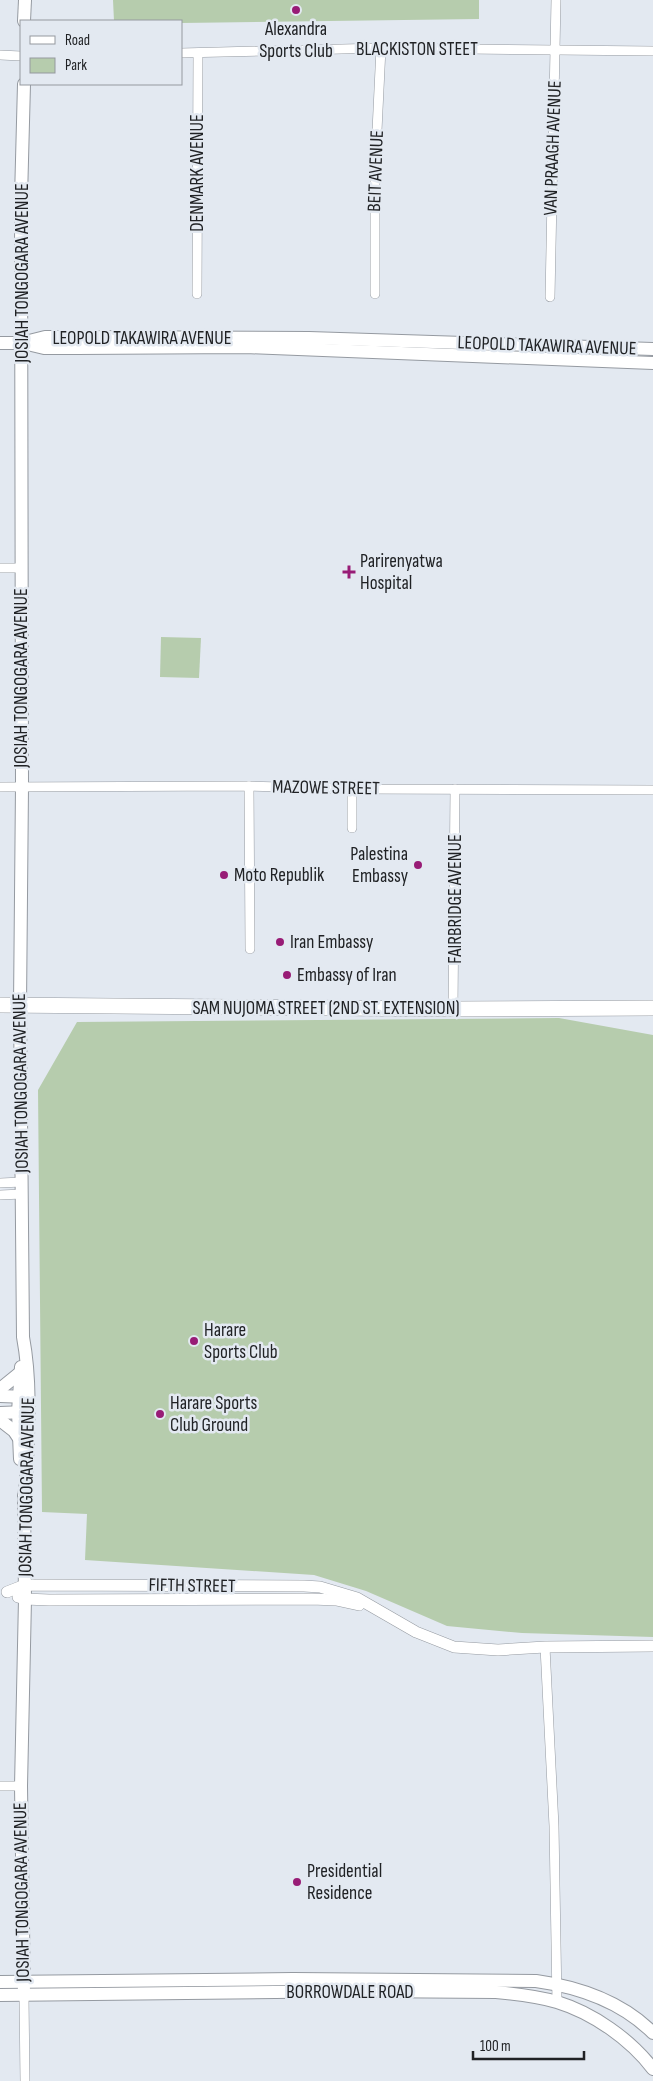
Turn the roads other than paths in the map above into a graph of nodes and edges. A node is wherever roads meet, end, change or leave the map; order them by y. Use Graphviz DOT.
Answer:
graph roads {
  1 [pos="25,0"];
  2 [pos="556,0"];
  3 [pos="24,20"];
  4 [pos="381,48"];
  5 [pos="556,50"];
  6 [pos="653,51"];
  7 [pos="198,52"];
  8 [pos="182,53"];
  9 [pos="0,56"];
  10 [pos="20,56"];
  11 [pos="24,85"];
  12 [pos="197,294"];
  13 [pos="375,294"];
  14 [pos="550,297"];
  15 [pos="0,343"];
  16 [pos="23,343"];
  17 [pos="653,349"];
  18 [pos="653,363"];
  19 [pos="0,568"];
  20 [pos="21,568"];
  21 [pos="22,786"];
  22 [pos="249,786"];
  23 [pos="0,787"];
  24 [pos="352,789"];
  25 [pos="455,789"];
  26 [pos="653,790"];
  27 [pos="352,828"];
  28 [pos="250,948"];
  29 [pos="0,1005"];
  30 [pos="20,1005"];
  31 [pos="653,1008"];
  32 [pos="453,1010"];
  33 [pos="0,1184"];
  34 [pos="22,1188"];
  35 [pos="0,1195"];
  36 [pos="23,1337"];
  37 [pos="21,1372"];
  38 [pos="0,1389"];
  39 [pos="0,1396"];
  40 [pos="24,1397"];
  41 [pos="0,1412"];
  42 [pos="23,1412"];
  43 [pos="0,1420"];
  44 [pos="18,1437"];
  45 [pos="24,1496"];
  46 [pos="25,1584"];
  47 [pos="4,1592"];
  48 [pos="25,1600"];
  49 [pos="374,1608"];
  50 [pos="545,1646"];
  51 [pos="653,1646"];
  52 [pos="0,1786"];
  53 [pos="21,1786"];
  54 [pos="0,1982"];
  55 [pos="24,1982"];
  56 [pos="558,1984"];
  57 [pos="0,1995"];
  58 [pos="24,1996"];
  59 [pos="557,2002"];
  60 [pos="653,2033"];
  61 [pos="653,2069"];
  62 [pos="25,2081"];
  1 -- 3 [label="main road"];
  2 -- 5 [label="street, VAN PRAAGH AVENUE"];
  4 -- 5 [label="street, BLACKISTON STEET"];
  4 -- 7 [label="street, BLACKISTON STEET"];
  4 -- 13 [label="street, BEIT AVENUE"];
  5 -- 6 [label="street, BLACKISTON STEET"];
  5 -- 14 [label="street, VAN PRAAGH AVENUE"];
  7 -- 8 [label="street, BLACKISTON STEET"];
  7 -- 12 [label="street, DENMARK AVENUE"];
  9 -- 10 [label="street"];
  11 -- 16 [label="main road, JOSIAH TONGOGARA AVENUE"];
  15 -- 16 [label="main road"];
  16 -- 17 [label="main road, LEOPOLD TAKAWIRA AVENUE"];
  16 -- 18 [label="main road, LEOPOLD TAKAWIRA AVENUE"];
  16 -- 20 [label="main road, JOSIAH TONGOGARA AVENUE"];
  19 -- 20 [label="street"];
  20 -- 21 [label="main road, JOSIAH TONGOGARA AVENUE"];
  21 -- 22 [label="street, MAZOWE STREET"];
  21 -- 23 [label="street, MAZOWE STREET"];
  21 -- 30 [label="main road, JOSIAH TONGOGARA AVENUE"];
  22 -- 24 [label="street, MAZOWE STREET"];
  22 -- 28 [label="street"];
  24 -- 25 [label="street, MAZOWE STREET"];
  24 -- 27 [label="street"];
  25 -- 26 [label="street, MAZOWE STREET"];
  25 -- 32 [label="street, FAIRBRIDGE AVENUE"];
  29 -- 30 [label="highway, SAM NUJOMA STREET (2ND ST. EXTENSION)"];
  30 -- 32 [label="highway, SAM NUJOMA STREET (2ND ST. EXTENSION)"];
  30 -- 34 [label="main road, JOSIAH TONGOGARA AVENUE"];
  31 -- 32 [label="highway, SAM NUJOMA STREET (2ND ST. EXTENSION)"];
  33 -- 34 [label="street"];
  34 -- 35 [label="street"];
  34 -- 36 [label="main road, JOSIAH TONGOGARA AVENUE"];
  36 -- 37 [label="main road"];
  36 -- 40 [label="main road, JOSIAH TONGOGARA AVENUE"];
  37 -- 38 [label="main road"];
  37 -- 40 [label="main road"];
  39 -- 40 [label="main road"];
  40 -- 42 [label="main road"];
  41 -- 42 [label="main road"];
  42 -- 44 [label="main road"];
  42 -- 45 [label="main road, JOSIAH TONGOGARA AVENUE"];
  43 -- 44 [label="main road"];
  44 -- 45 [label="main road"];
  45 -- 46 [label="main road, JOSIAH TONGOGARA AVENUE"];
  46 -- 47 [label="street, FIFTH STREET"];
  46 -- 48 [label="main road, JOSIAH TONGOGARA AVENUE"];
  46 -- 49 [label="street, FIFTH STREET"];
  47 -- 48 [label="street, FIFTH STREET"];
  48 -- 49 [label="street, FIFTH STREET"];
  48 -- 53 [label="main road, JOSIAH TONGOGARA AVENUE"];
  49 -- 50 [label="street, FIFTH STREET"];
  50 -- 51 [label="street, FIFTH STREET"];
  50 -- 56 [label="street"];
  52 -- 53 [label="street"];
  53 -- 55 [label="main road, JOSIAH TONGOGARA AVENUE"];
  54 -- 55 [label="main road, BORROWDALE ROAD"];
  55 -- 56 [label="main road, BORROWDALE ROAD"];
  55 -- 58 [label="main road, JOSIAH TONGOGARA AVENUE"];
  56 -- 59 [label="street"];
  56 -- 60 [label="main road, BORROWDALE ROAD"];
  57 -- 58 [label="main road, BORROWDALE ROAD"];
  58 -- 59 [label="main road, BORROWDALE ROAD"];
  58 -- 62 [label="street, JOSIAH TONGOGARA AVENUE"];
  59 -- 61 [label="main road, BORROWDALE ROAD"];
}
